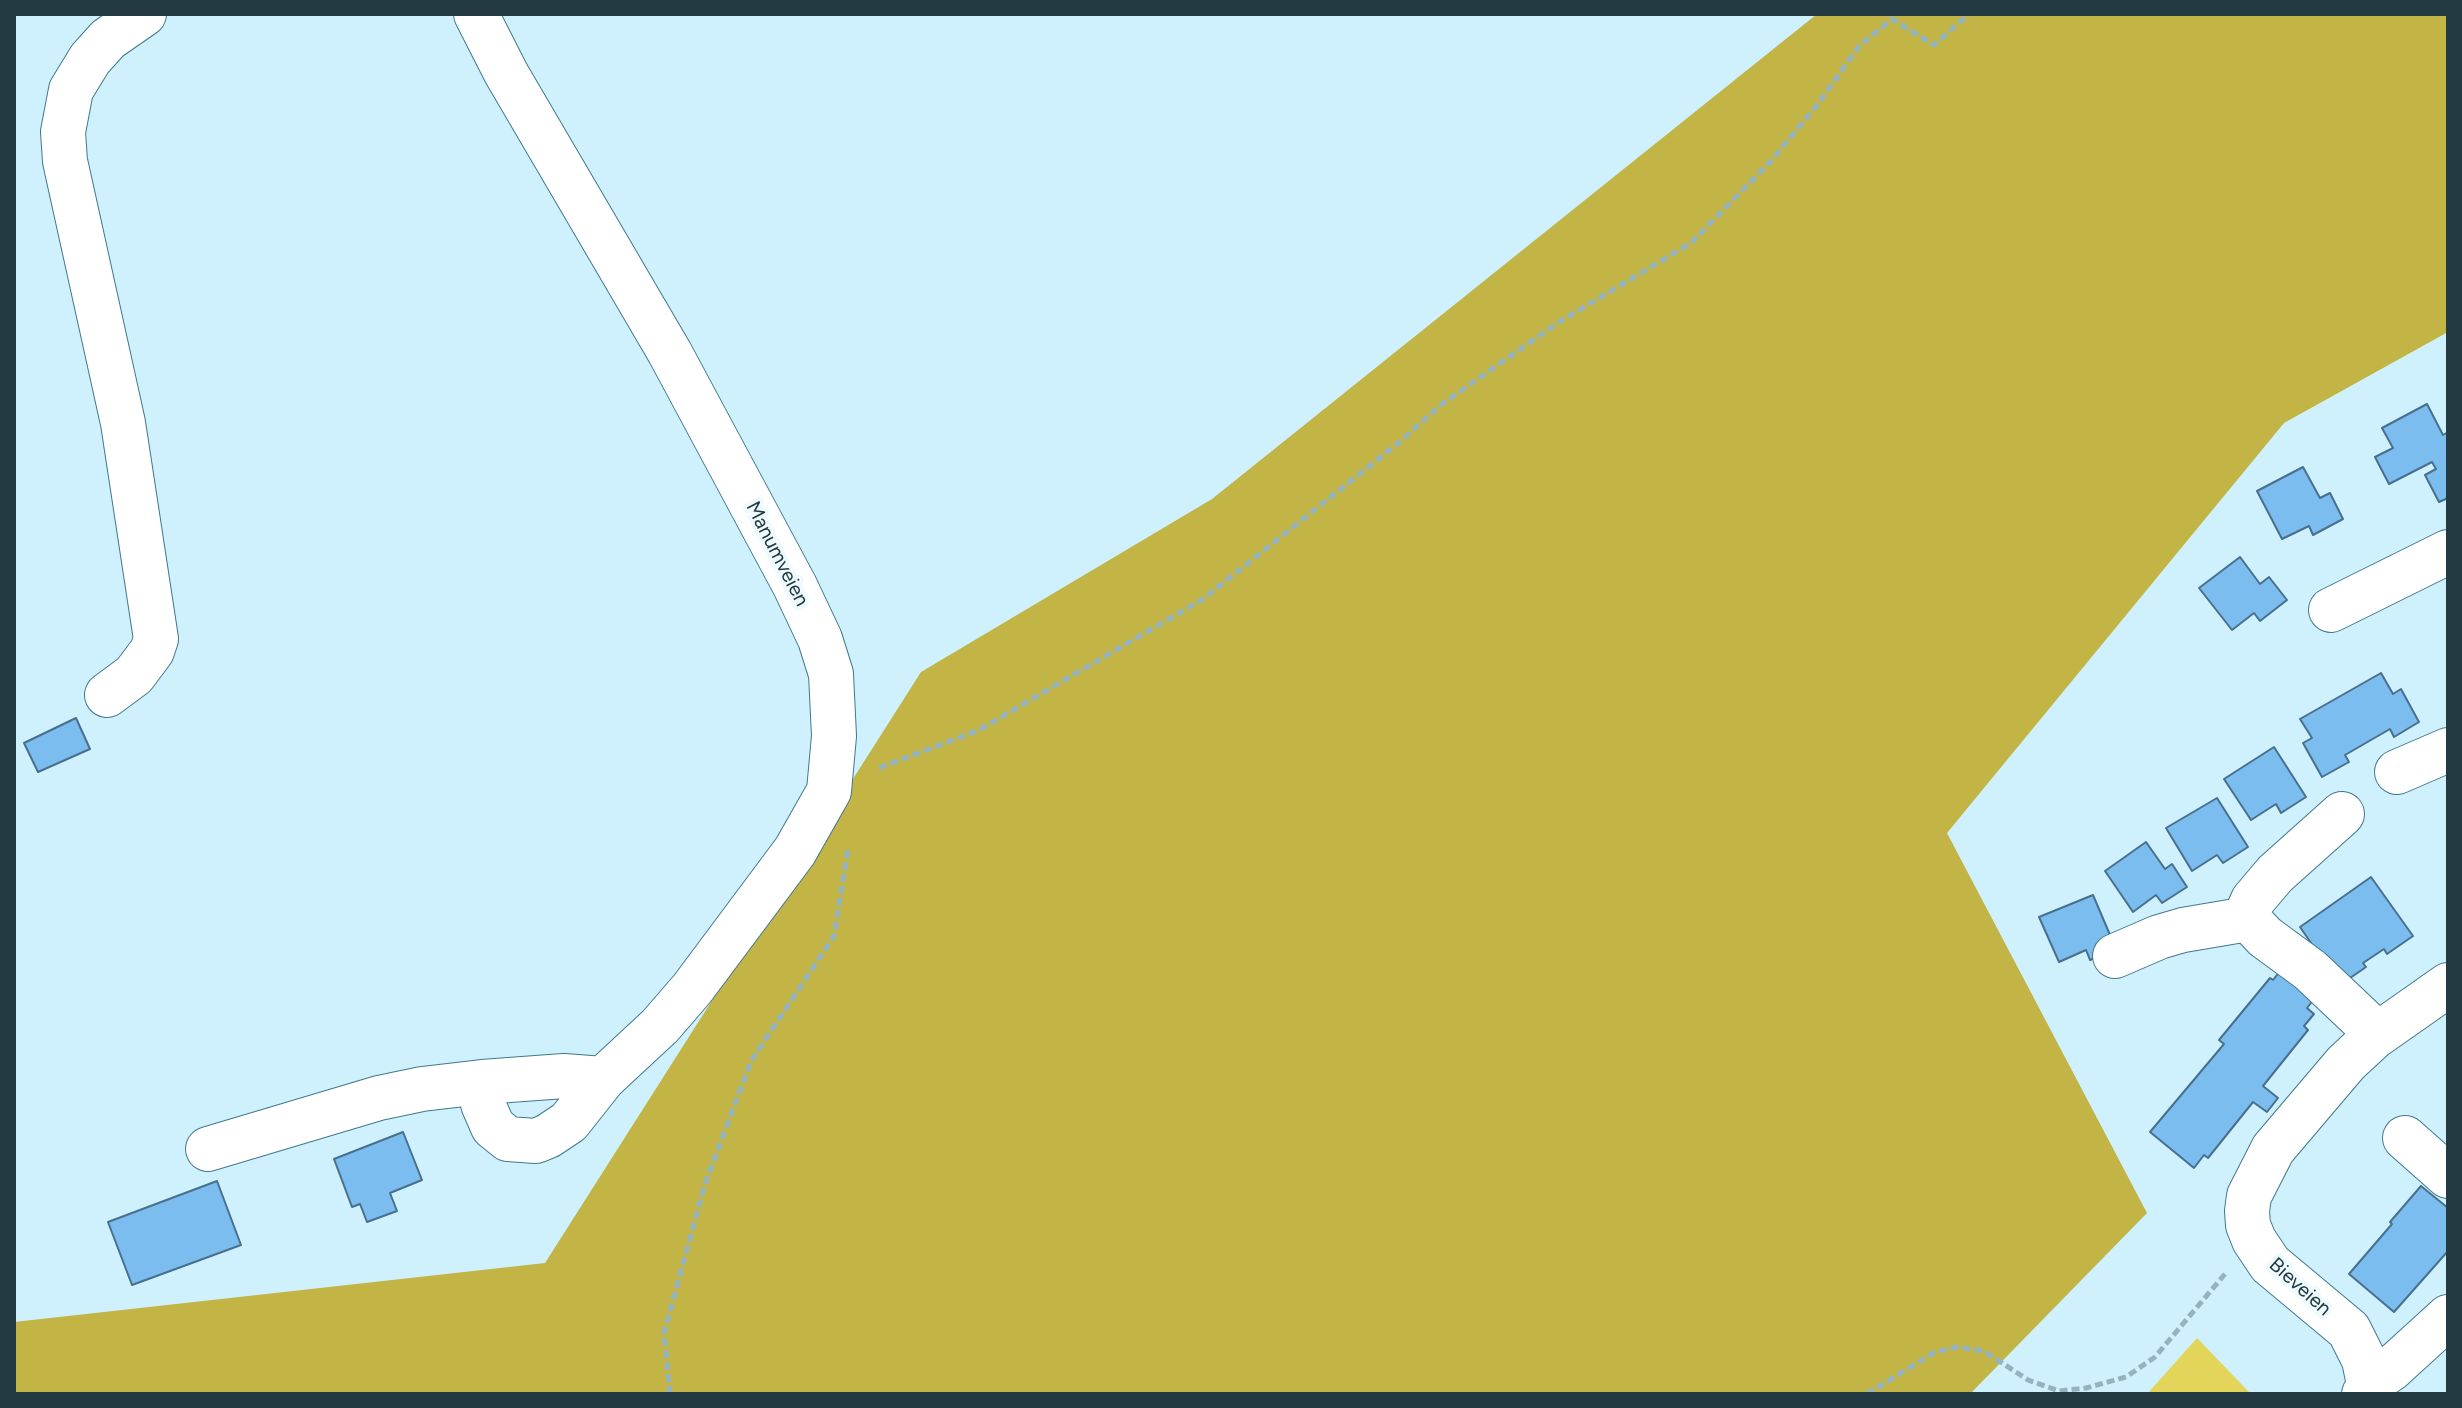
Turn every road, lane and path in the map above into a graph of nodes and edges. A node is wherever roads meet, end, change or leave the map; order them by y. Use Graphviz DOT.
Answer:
graph roads {
  1 [pos="144,14"];
  2 [pos="476,14"];
  3 [pos="1969,14"];
  4 [pos="2448,552"];
  5 [pos="2331,610"];
  6 [pos="107,695"];
  7 [pos="834,736"];
  8 [pos="2448,750"];
  9 [pos="879,768"];
  10 [pos="2397,772"];
  11 [pos="873,782"];
  12 [pos="2342,814"];
  13 [pos="852,838"];
  14 [pos="2248,919"];
  15 [pos="2115,956"];
  16 [pos="2448,985"];
  17 [pos="2374,1037"];
  18 [pos="603,1079"];
  19 [pos="482,1082"];
  20 [pos="2405,1138"];
  21 [pos="208,1149"];
  22 [pos="2448,1176"];
  23 [pos="2254,1240"];
  24 [pos="2448,1317"];
  25 [pos="2367,1389"];
  26 [pos="670,1394"];
  27 [pos="1867,1394"];
  1 -- 6 [label="street"];
  2 -- 7 [label="street, Manumveien"];
  3 -- 9 [label="path"];
  4 -- 5 [label="street"];
  7 -- 9 [label="path"];
  7 -- 18 [label="street, Manumveien"];
  8 -- 10 [label="street"];
  9 -- 11 [label="path"];
  12 -- 14 [label="street"];
  13 -- 26 [label="path"];
  14 -- 15 [label="street"];
  14 -- 17 [label="street"];
  16 -- 17 [label="street, Bieveien"];
  17 -- 23 [label="street, Bieveien"];
  18 -- 19 [label="street"];
  18 -- 19 [label="street, Manumveien"];
  19 -- 21 [label="street"];
  20 -- 22 [label="street"];
  23 -- 25 [label="street, Bieveien"];
  23 -- 27 [label="path"];
  24 -- 25 [label="street, Bieveien"];
}
